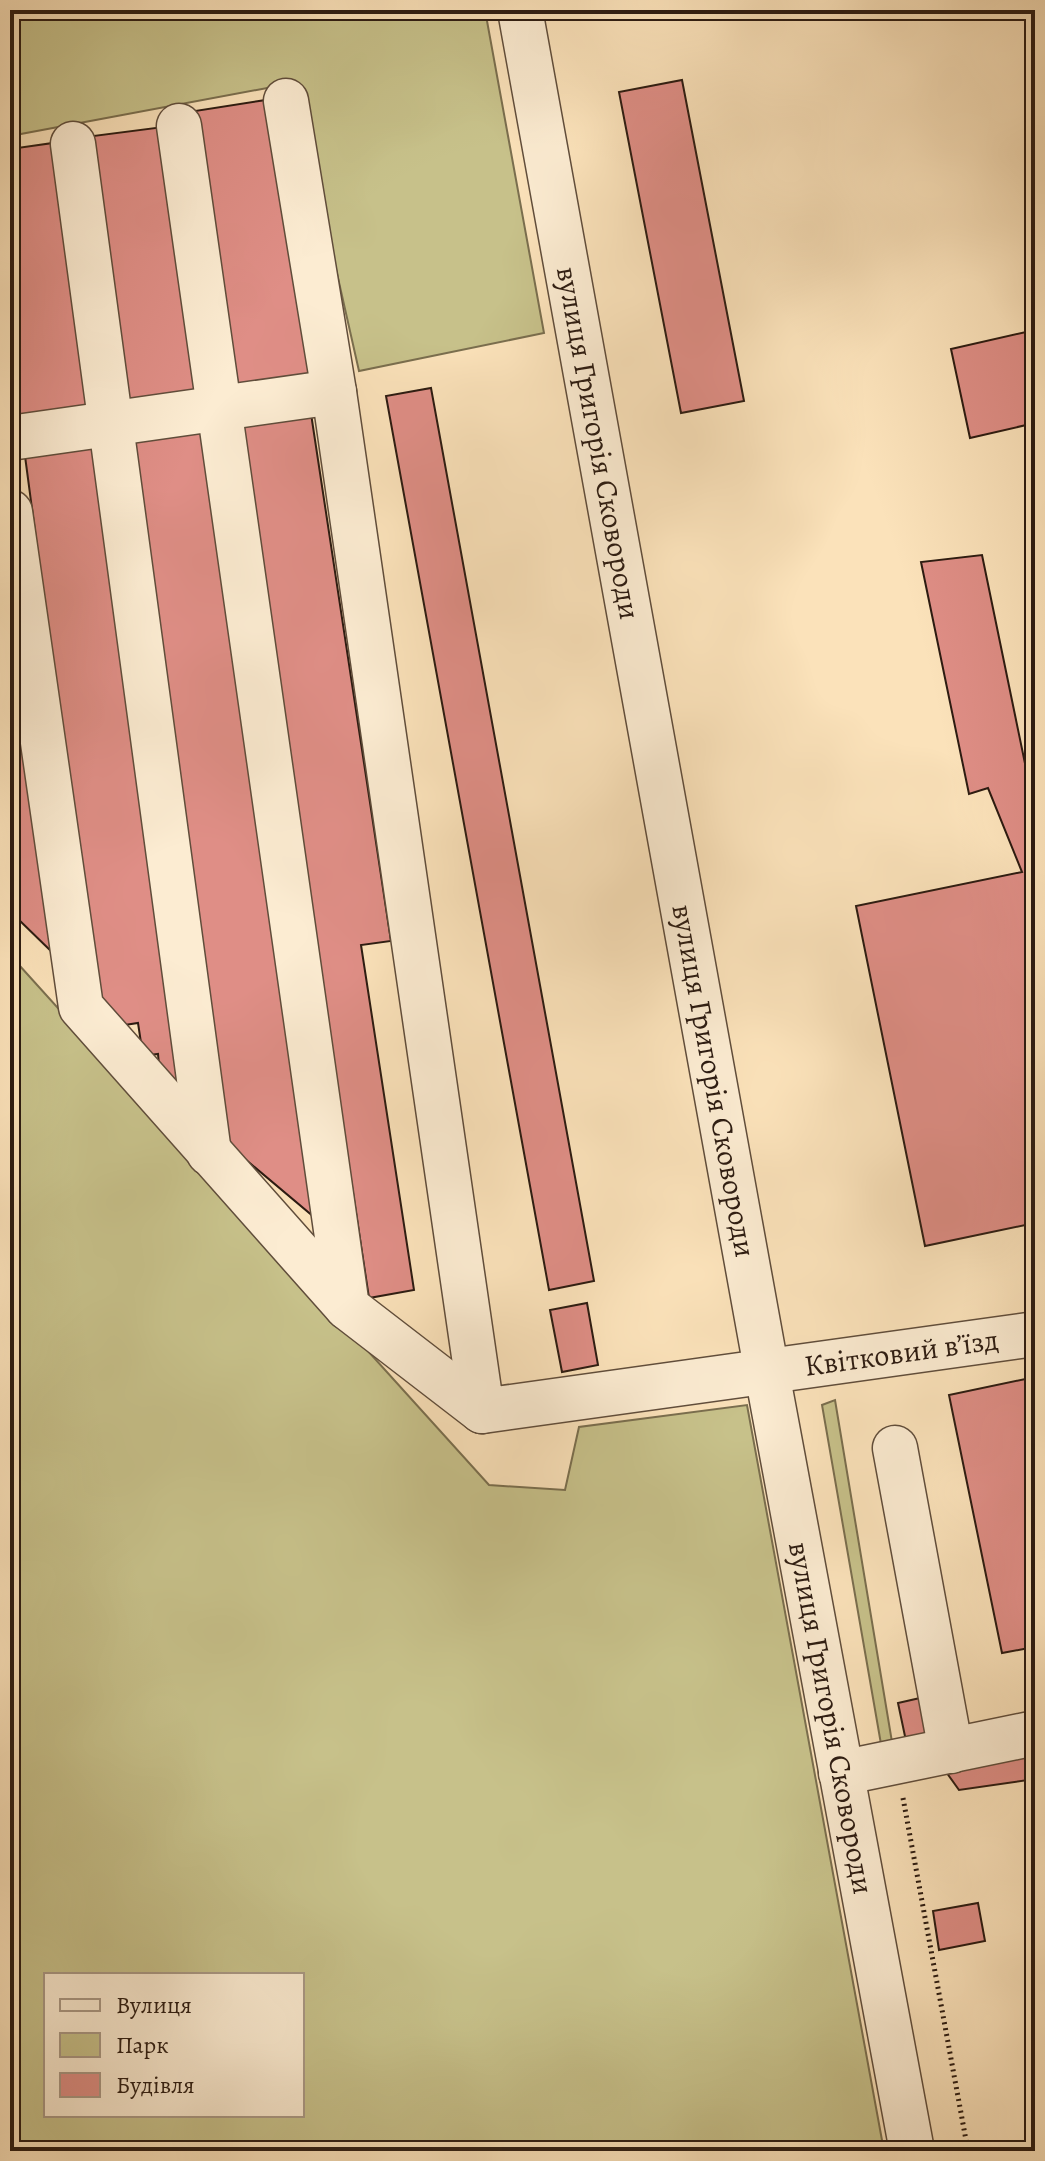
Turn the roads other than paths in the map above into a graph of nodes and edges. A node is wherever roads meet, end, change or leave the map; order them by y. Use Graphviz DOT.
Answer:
graph roads {
  1 [pos="520,10"];
  2 [pos="286,101"];
  3 [pos="179,126"];
  4 [pos="73,144"];
  5 [pos="334,392"];
  6 [pos="219,411"];
  7 [pos="111,426"];
  8 [pos="10,438"];
  9 [pos="10,512"];
  10 [pos="209,1153"];
  11 [pos="347,1307"];
  12 [pos="1035,1334"];
  13 [pos="767,1373"];
  14 [pos="482,1411"];
  15 [pos="895,1448"];
  16 [pos="1035,1733"];
  17 [pos="951,1751"];
  18 [pos="841,1773"];
  19 [pos="912,2151"];
  1 -- 13 [label="street, вулиця Григорія Сковороди"];
  2 -- 5 [label="street"];
  3 -- 6 [label="street"];
  4 -- 7 [label="street"];
  5 -- 6 [label="street"];
  5 -- 14 [label="street"];
  6 -- 7 [label="street"];
  6 -- 11 [label="street"];
  7 -- 8 [label="street"];
  7 -- 10 [label="street"];
  9 -- 10 [label="street"];
  10 -- 11 [label="street"];
  11 -- 14 [label="street"];
  12 -- 13 [label="street, Квітковий в’їзд"];
  13 -- 14 [label="street, Квітковий в’їзд"];
  13 -- 18 [label="street, вулиця Григорія Сковороди"];
  15 -- 17 [label="street"];
  16 -- 17 [label="street"];
  17 -- 18 [label="street"];
  18 -- 19 [label="street, вулиця Григорія Сковороди"];
}
